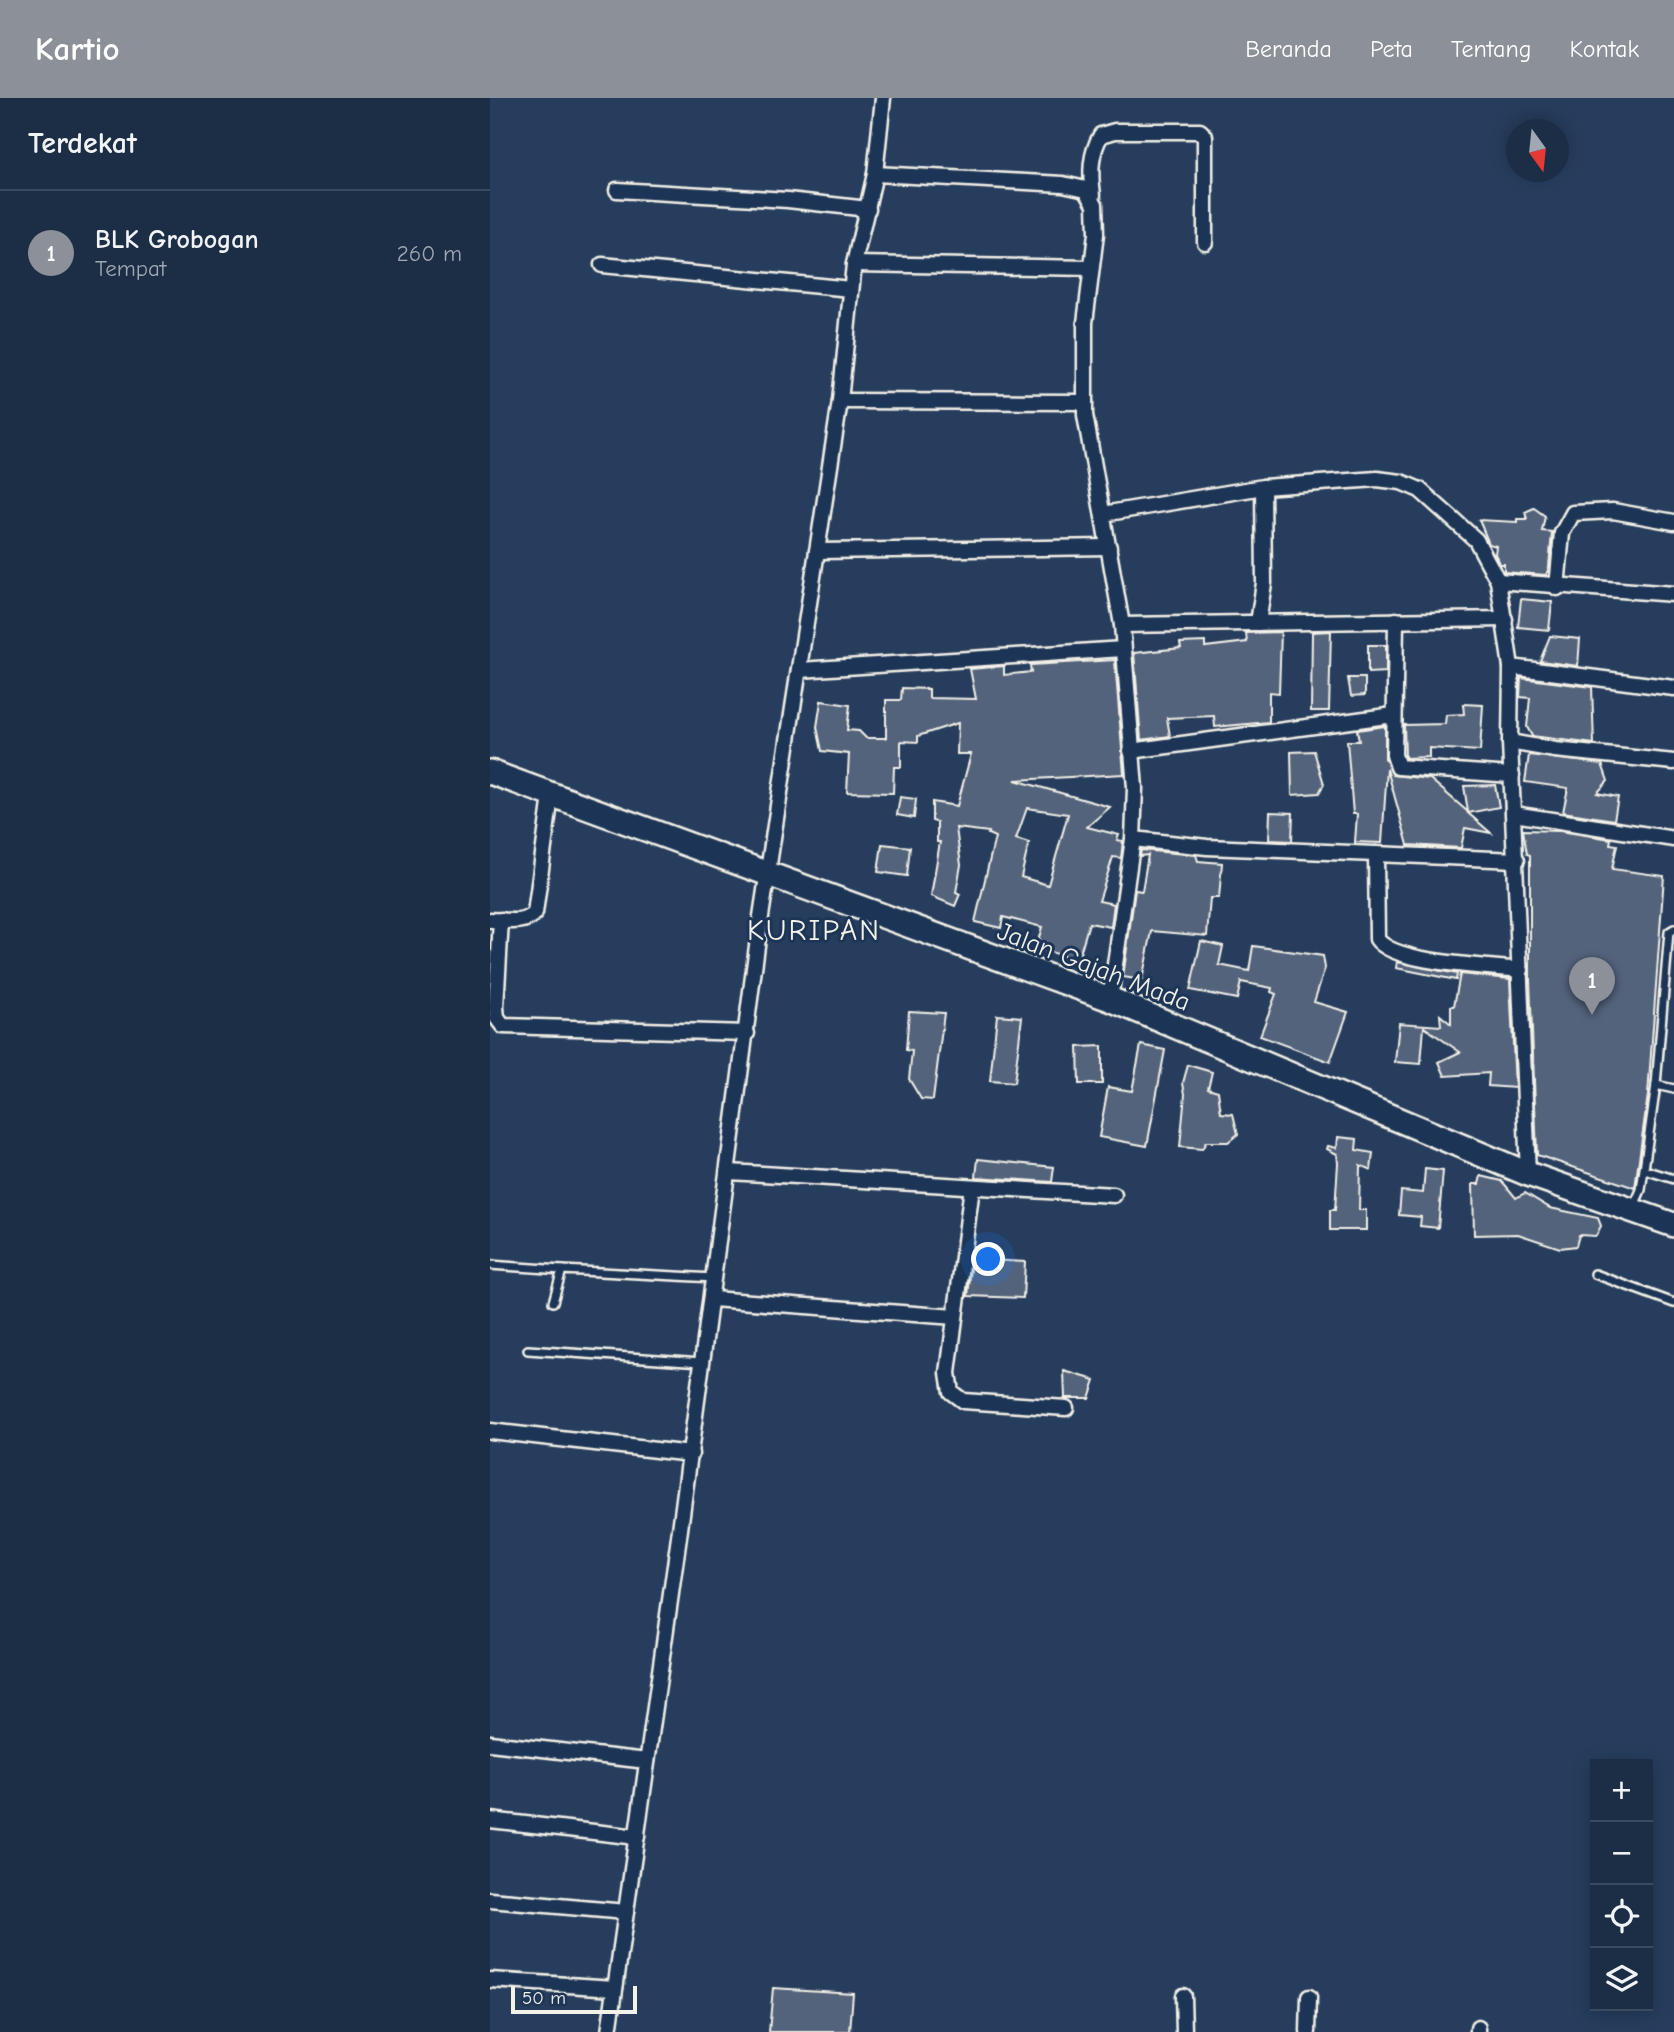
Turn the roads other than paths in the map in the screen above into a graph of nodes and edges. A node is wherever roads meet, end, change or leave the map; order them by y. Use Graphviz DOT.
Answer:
graph roads {
  1 [pos="883,98"];
  2 [pos="874,174"];
  3 [pos="617,190"];
  4 [pos="1093,195"];
  5 [pos="868,209"];
  6 [pos="1205,242"];
  7 [pos="854,264"];
  8 [pos="602,265"];
  9 [pos="1091,268"];
  10 [pos="851,289"];
  11 [pos="840,401"];
  12 [pos="1085,402"];
  13 [pos="1263,486"];
  14 [pos="1103,514"];
  15 [pos="1674,522"];
  16 [pos="1109,547"];
  17 [pos="817,551"];
  18 [pos="1498,581"];
  19 [pos="1557,587"];
  20 [pos="1674,594"];
  21 [pos="1505,619"];
  22 [pos="1395,620"];
  23 [pos="1258,623"];
  24 [pos="1122,625"];
  25 [pos="1123,649"];
  26 [pos="1511,667"];
  27 [pos="800,670"];
  28 [pos="1674,688"];
  29 [pos="1394,715"];
  30 [pos="1510,742"];
  31 [pos="1131,751"];
  32 [pos="1674,762"];
  33 [pos="490,772"];
  34 [pos="1512,775"];
  35 [pos="551,796"];
  36 [pos="1514,814"];
  37 [pos="1133,839"];
  38 [pos="1674,839"];
  39 [pos="1376,854"];
  40 [pos="1517,860"];
  41 [pos="767,875"];
  42 [pos="495,920"];
  43 [pos="1674,929"];
  44 [pos="1521,970"];
  45 [pos="1110,999"];
  46 [pos="747,1033"];
  47 [pos="1656,1085"];
  48 [pos="1674,1088"];
  49 [pos="1645,1170"];
  50 [pos="729,1172"];
  51 [pos="1528,1174"];
  52 [pos="1674,1179"];
  53 [pos="972,1187"];
  54 [pos="1114,1195"];
  55 [pos="1633,1210"];
  56 [pos="1674,1225"];
  57 [pos="490,1265"];
  58 [pos="562,1270"];
  59 [pos="1595,1274"];
  60 [pos="715,1278"];
  61 [pos="712,1299"];
  62 [pos="553,1302"];
  63 [pos="1674,1303"];
  64 [pos="955,1317"];
  65 [pos="528,1350"];
  66 [pos="703,1362"];
  67 [pos="1066,1408"];
  68 [pos="490,1431"];
  69 [pos="691,1454"];
  70 [pos="490,1742"];
  71 [pos="647,1761"];
  72 [pos="490,1820"];
  73 [pos="637,1836"];
  74 [pos="490,1900"];
  75 [pos="626,1912"];
  76 [pos="490,1980"];
  77 [pos="615,1988"];
  78 [pos="1183,1996"];
  79 [pos="1309,1997"];
  80 [pos="609,2032"];
  81 [pos="1184,2032"];
  82 [pos="1308,2032"];
  1 -- 2 [label="street"];
  2 -- 4 [label="street"];
  2 -- 5 [label="street"];
  3 -- 5 [label="street"];
  4 -- 6 [label="street"];
  4 -- 9 [label="street"];
  5 -- 7 [label="street"];
  7 -- 9 [label="street"];
  7 -- 10 [label="street"];
  8 -- 10 [label="street"];
  9 -- 12 [label="street"];
  10 -- 11 [label="street"];
  11 -- 12 [label="street"];
  11 -- 17 [label="street"];
  12 -- 14 [label="street"];
  13 -- 14 [label="street"];
  13 -- 18 [label="street"];
  13 -- 23 [label="street"];
  14 -- 16 [label="street"];
  15 -- 19 [label="street"];
  16 -- 17 [label="street"];
  16 -- 24 [label="street"];
  17 -- 27 [label="street"];
  18 -- 19 [label="street"];
  18 -- 21 [label="street"];
  19 -- 20 [label="street"];
  21 -- 22 [label="street"];
  21 -- 26 [label="street"];
  22 -- 23 [label="street"];
  22 -- 29 [label="street"];
  23 -- 24 [label="street"];
  24 -- 25 [label="street"];
  25 -- 27 [label="street"];
  25 -- 31 [label="street"];
  26 -- 28 [label="street"];
  26 -- 30 [label="street"];
  27 -- 41 [label="street"];
  29 -- 31 [label="street"];
  29 -- 34 [label="street"];
  30 -- 32 [label="street"];
  30 -- 34 [label="street"];
  31 -- 37 [label="street"];
  33 -- 35 [label="main road, Jalan Gajah Mada"];
  34 -- 36 [label="street"];
  35 -- 41 [label="main road, Jalan Gajah Mada"];
  35 -- 42 [label="street"];
  36 -- 38 [label="street"];
  36 -- 40 [label="street"];
  37 -- 39 [label="street"];
  37 -- 45 [label="street"];
  39 -- 40 [label="street"];
  39 -- 44 [label="street"];
  40 -- 44 [label="street"];
  41 -- 45 [label="main road, Jalan Gajah Mada"];
  41 -- 46 [label="street"];
  42 -- 46 [label="street"];
  43 -- 47 [label="lane"];
  44 -- 51 [label="street"];
  45 -- 51 [label="main road, Jalan Gajah Mada"];
  46 -- 50 [label="street"];
  47 -- 48 [label="lane"];
  47 -- 49 [label="lane"];
  49 -- 52 [label="lane"];
  49 -- 55 [label="lane"];
  50 -- 53 [label="street"];
  50 -- 60 [label="street"];
  51 -- 55 [label="main road, Jalan Gajah Mada"];
  53 -- 54 [label="street"];
  53 -- 64 [label="street"];
  55 -- 56 [label="main road, Jalan Gajah Mada"];
  57 -- 58 [label="lane"];
  58 -- 60 [label="lane"];
  58 -- 62 [label="lane"];
  59 -- 63 [label="lane"];
  60 -- 61 [label="street"];
  61 -- 64 [label="street"];
  61 -- 66 [label="street"];
  64 -- 67 [label="street"];
  65 -- 66 [label="lane"];
  66 -- 69 [label="street"];
  68 -- 69 [label="street"];
  69 -- 71 [label="street"];
  70 -- 71 [label="street"];
  71 -- 73 [label="street"];
  72 -- 73 [label="street"];
  73 -- 75 [label="street"];
  74 -- 75 [label="street"];
  75 -- 77 [label="street"];
  76 -- 77 [label="street"];
  77 -- 80 [label="street"];
  78 -- 81 [label="street"];
  79 -- 82 [label="street"];
}
